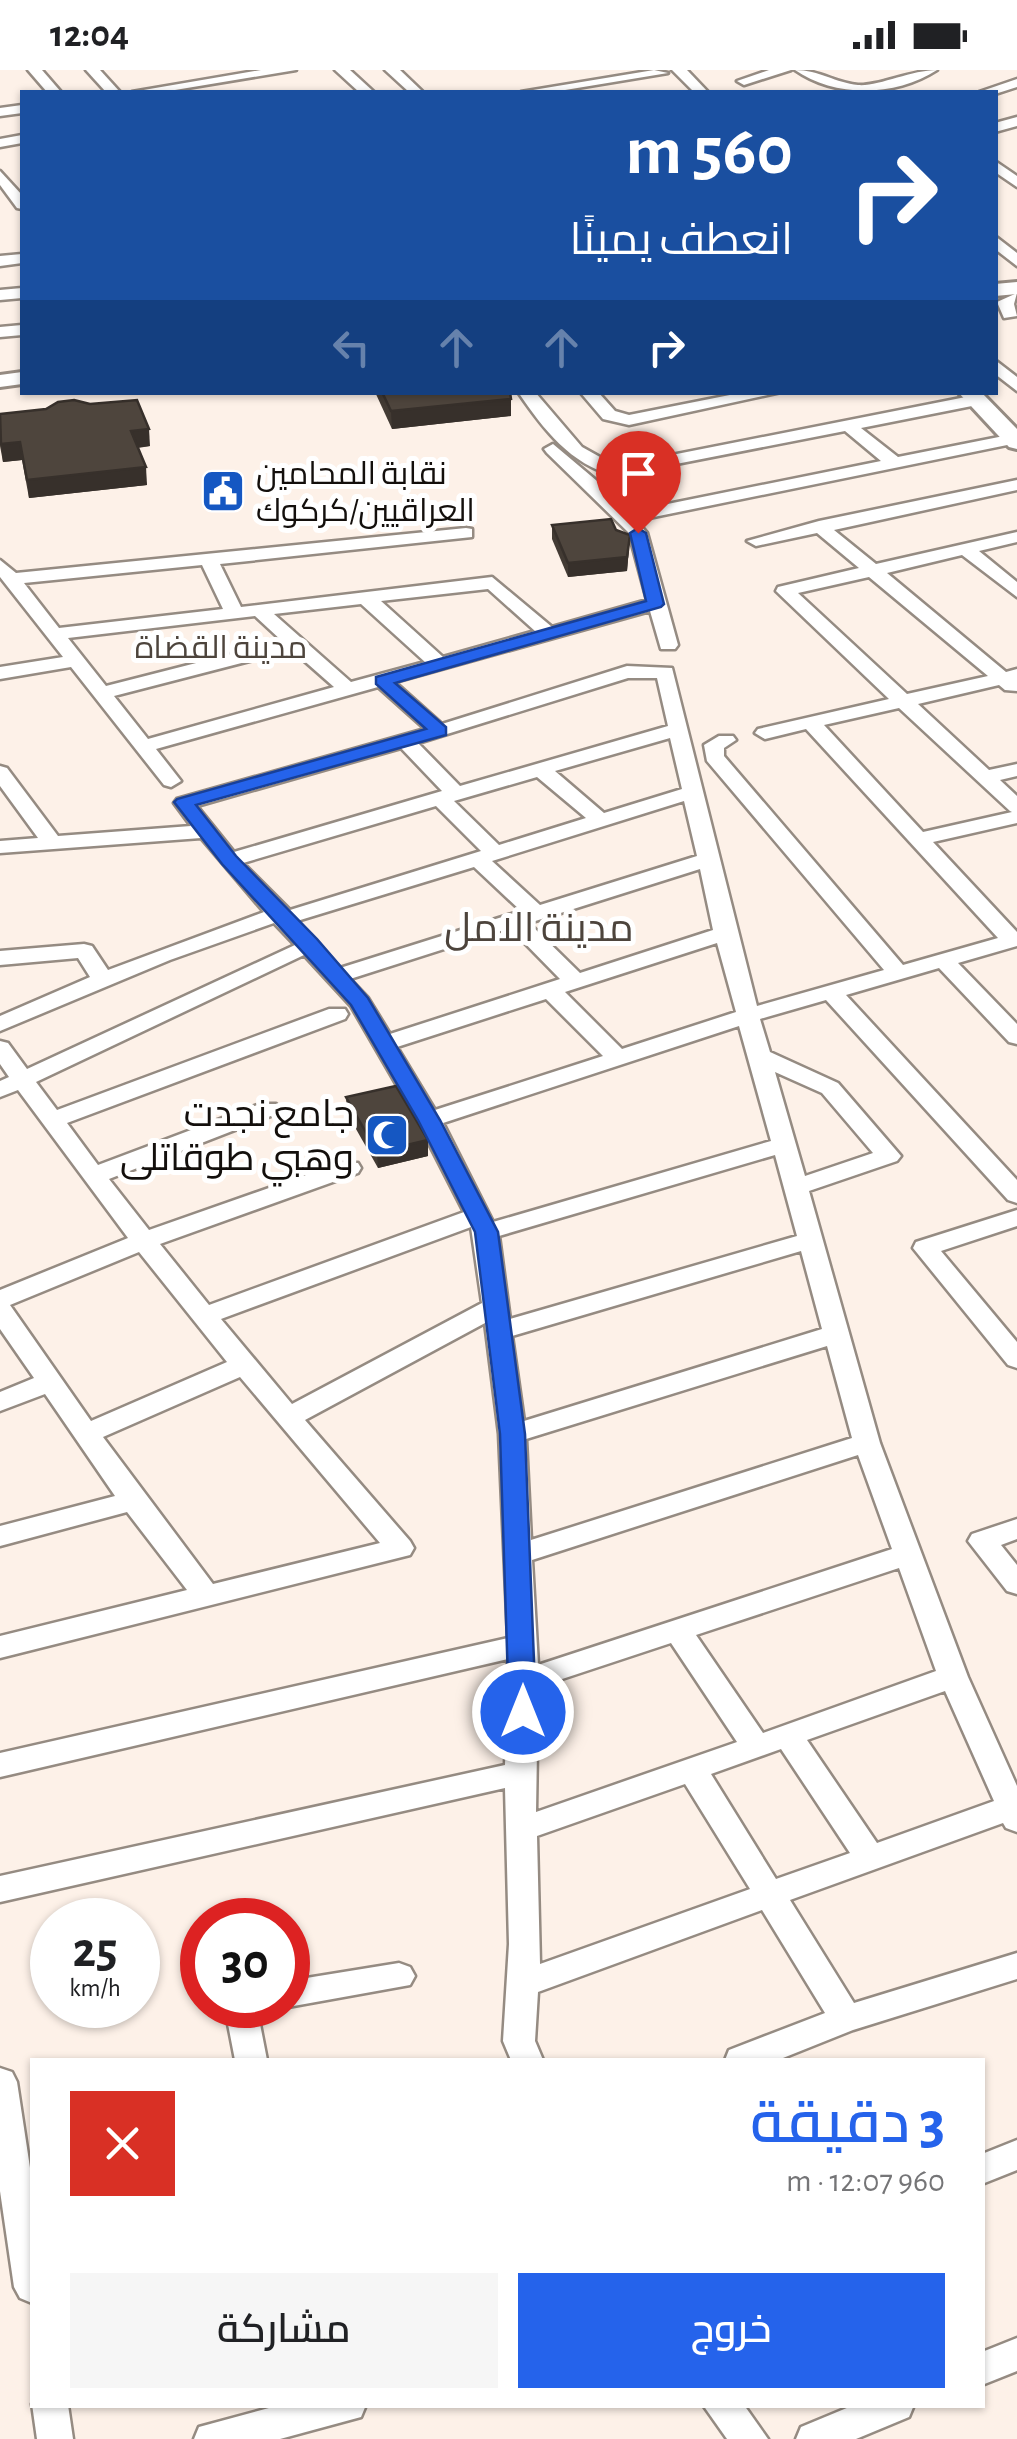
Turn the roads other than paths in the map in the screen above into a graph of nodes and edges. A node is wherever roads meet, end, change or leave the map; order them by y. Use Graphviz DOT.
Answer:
graph roads {
  1 [pos="35,70"];
  2 [pos="93,70"];
  3 [pos="174,70"];
  4 [pos="289,70"];
  5 [pos="342,70"];
  6 [pos="392,70"];
  7 [pos="679,70"];
  8 [pos="784,70"];
  9 [pos="802,70"];
  10 [pos="660,71"];
  11 [pos="922,71"];
  12 [pos="260,72"];
  13 [pos="612,74"];
  14 [pos="744,81"];
  15 [pos="1017,83"];
  16 [pos="537,87"];
  17 [pos="192,89"];
  18 [pos="52,90"];
  19 [pos="111,90"];
  20 [pos="280,90"];
  21 [pos="365,90"];
  22 [pos="414,90"];
  23 [pos="677,90"];
  24 [pos="700,90"];
  25 [pos="853,90"];
  26 [pos="864,90"];
  27 [pos="993,90"];
  28 [pos="0,174"];
  29 [pos="20,202"];
  30 [pos="998,245"];
  31 [pos="1017,261"];
  32 [pos="1017,292"];
  33 [pos="1006,317"];
  34 [pos="998,368"];
  35 [pos="1017,386"];
  36 [pos="514,395"];
  37 [pos="529,395"];
  38 [pos="591,395"];
  39 [pos="757,395"];
  40 [pos="979,395"];
  41 [pos="849,426"];
  42 [pos="1016,433"];
  43 [pos="894,463"];
  44 [pos="1017,484"];
  45 [pos="644,514"];
  46 [pos="819,526"];
  47 [pos="466,533"];
  48 [pos="1017,538"];
  49 [pos="756,541"];
  50 [pos="964,548"];
  51 [pos="209,560"];
  52 [pos="874,569"];
  53 [pos="7,572"];
  54 [pos="1017,591"];
  55 [pos="366,598"];
  56 [pos="655,604"];
  57 [pos="258,609"];
  58 [pos="234,612"];
  59 [pos="53,634"];
  60 [pos="549,634"];
  61 [pos="297,642"];
  62 [pos="668,645"];
  63 [pos="74,661"];
  64 [pos="440,665"];
  65 [pos="0,674"];
  66 [pos="382,681"];
  67 [pos="1012,681"];
  68 [pos="348,690"];
  69 [pos="99,694"];
  70 [pos="904,701"];
  71 [pos="811,723"];
  72 [pos="678,729"];
  73 [pos="439,731"];
  74 [pos="766,733"];
  75 [pos="405,740"];
  76 [pos="726,740"];
  77 [pos="141,747"];
  78 [pos="540,769"];
  79 [pos="1017,770"];
  80 [pos="0,772"];
  81 [pos="986,778"];
  82 [pos="171,781"];
  83 [pos="693,792"];
  84 [pos="448,796"];
  85 [pos="1017,807"];
  86 [pos="1017,817"];
  87 [pos="601,821"];
  88 [pos="206,831"];
  89 [pos="918,839"];
  90 [pos="53,844"];
  91 [pos="0,848"];
  92 [pos="487,856"];
  93 [pos="708,859"];
  94 [pos="229,860"];
  95 [pos="537,914"];
  96 [pos="283,916"];
  97 [pos="514,921"];
  98 [pos="725,933"];
  99 [pos="1015,940"];
  100 [pos="295,952"];
  101 [pos="0,958"];
  102 [pos="941,958"];
  103 [pos="897,972"];
  104 [pos="338,976"];
  105 [pos="102,978"];
  106 [pos="576,982"];
  107 [pos="550,990"];
  108 [pos="830,992"];
  109 [pos="337,1014"];
  110 [pos="747,1016"];
  111 [pos="0,1024"];
  112 [pos="1017,1037"];
  113 [pos="383,1044"];
  114 [pos="0,1048"];
  115 [pos="758,1054"];
  116 [pos="617,1057"];
  117 [pos="11,1084"];
  118 [pos="268,1109"];
  119 [pos="52,1120"];
  120 [pos="429,1120"];
  121 [pos="783,1144"];
  122 [pos="349,1168"];
  123 [pos="96,1175"];
  124 [pos="795,1187"];
  125 [pos="1017,1194"];
  126 [pos="1017,1218"];
  127 [pos="482,1224"];
  128 [pos="810,1240"];
  129 [pos="143,1241"];
  130 [pos="0,1300"];
  131 [pos="0,1310"];
  132 [pos="204,1316"];
  133 [pos="497,1318"];
  134 [pos="836,1334"];
  135 [pos="1017,1359"];
  136 [pos="244,1365"];
  137 [pos="49,1382"];
  138 [pos="0,1402"];
  139 [pos="287,1418"];
  140 [pos="88,1433"];
  141 [pos="512,1434"];
  142 [pos="867,1444"];
  143 [pos="133,1501"];
  144 [pos="1017,1530"];
  145 [pos="0,1536"];
  146 [pos="518,1554"];
  147 [pos="906,1555"];
  148 [pos="1017,1584"];
  149 [pos="206,1595"];
  150 [pos="678,1630"];
  151 [pos="522,1645"];
  152 [pos="0,1647"];
  153 [pos="953,1677"];
  154 [pos="524,1681"];
  155 [pos="787,1734"];
  156 [pos="755,1745"];
  157 [pos="0,1765"];
  158 [pos="692,1769"];
  159 [pos="520,1773"];
  160 [pos="1014,1814"];
  161 [pos="523,1829"];
  162 [pos="870,1858"];
  163 [pos="0,1888"];
  164 [pos="770,1894"];
  165 [pos="1016,1967"];
  166 [pos="399,1976"];
  167 [pos="520,1985"];
  168 [pos="310,1990"];
  169 [pos="846,2019"];
  170 [pos="245,2028"];
  171 [pos="252,2058"];
  172 [pos="527,2058"];
  173 [pos="746,2058"];
  174 [pos="0,2082"];
  175 [pos="1017,2155"];
  176 [pos="985,2168"];
  177 [pos="19,2246"];
  178 [pos="30,2280"];
  179 [pos="1017,2354"];
  180 [pos="985,2368"];
  181 [pos="50,2408"];
  182 [pos="336,2408"];
  183 [pos="724,2408"];
  184 [pos="889,2408"];
  185 [pos="54,2439"];
  186 [pos="212,2439"];
  187 [pos="750,2439"];
  188 [pos="814,2439"];
  1 -- 18 [label="street"];
  2 -- 19 [label="street"];
  3 -- 17 [label="street"];
  4 -- 12 [label="street"];
  5 -- 21 [label="street"];
  6 -- 22 [label="street"];
  7 -- 24 [label="street"];
  8 -- 14 [label="street"];
  9 -- 25 [label="street"];
  10 -- 13 [label="street"];
  10 -- 23 [label="street"];
  11 -- 26 [label="street"];
  12 -- 17 [label="street"];
  12 -- 20 [label="street"];
  13 -- 16 [label="street"];
  15 -- 27 [label="street"];
  28 -- 29 [label="street"];
  30 -- 31 [label="street"];
  32 -- 33 [label="street"];
  34 -- 35 [label="street"];
  36 -- 56 [label="street"];
  37 -- 41 [label="street"];
  38 -- 39 [label="street"];
  40 -- 41 [label="street"];
  40 -- 42 [label="main road"];
  41 -- 43 [label="street"];
  42 -- 43 [label="street"];
  43 -- 45 [label="street"];
  44 -- 46 [label="street"];
  46 -- 49 [label="street"];
  46 -- 52 [label="street"];
  47 -- 51 [label="street"];
  48 -- 50 [label="street"];
  50 -- 52 [label="street"];
  50 -- 54 [label="street"];
  51 -- 53 [label="street"];
  51 -- 58 [label="street"];
  52 -- 67 [label="street"];
  52 -- 70 [label="street"];
  53 -- 59 [label="street"];
  55 -- 57 [label="street"];
  55 -- 60 [label="street"];
  55 -- 64 [label="street"];
  56 -- 60 [label="street"];
  56 -- 62 [label="street"];
  57 -- 58 [label="street"];
  57 -- 61 [label="street"];
  58 -- 59 [label="street"];
  59 -- 63 [label="street"];
  60 -- 64 [label="street"];
  61 -- 68 [label="street"];
  61 -- 69 [label="street"];
  63 -- 65 [label="street"];
  63 -- 69 [label="street"];
  64 -- 66 [label="street"];
  66 -- 68 [label="street"];
  66 -- 73 [label="street"];
  67 -- 70 [label="street"];
  68 -- 77 [label="street"];
  69 -- 77 [label="street"];
  70 -- 71 [label="street"];
  70 -- 81 [label="street"];
  71 -- 74 [label="street"];
  71 -- 89 [label="street"];
  72 -- 73 [label="street"];
  72 -- 78 [label="street"];
  72 -- 83 [label="street"];
  73 -- 75 [label="street"];
  75 -- 84 [label="street"];
  75 -- 88 [label="street"];
  76 -- 103 [label="street"];
  77 -- 82 [label="street"];
  78 -- 84 [label="street"];
  78 -- 87 [label="street"];
  79 -- 81 [label="street"];
  80 -- 90 [label="street"];
  81 -- 85 [label="street"];
  83 -- 87 [label="street"];
  83 -- 93 [label="street"];
  84 -- 92 [label="street"];
  84 -- 94 [label="street"];
  86 -- 89 [label="street"];
  87 -- 92 [label="street"];
  88 -- 90 [label="street"];
  88 -- 94 [label="street"];
  89 -- 99 [label="street"];
  90 -- 91 [label="street"];
  92 -- 95 [label="street"];
  92 -- 96 [label="street"];
  93 -- 95 [label="street"];
  93 -- 98 [label="street"];
  94 -- 96 [label="street"];
  95 -- 97 [label="street"];
  96 -- 104 [label="street"];
  96 -- 105 [label="street"];
  97 -- 104 [label="street"];
  97 -- 106 [label="street"];
  98 -- 106 [label="street"];
  98 -- 110 [label="street"];
  99 -- 102 [label="street"];
  100 -- 117 [label="street"];
  101 -- 105 [label="street"];
  102 -- 103 [label="street"];
  102 -- 112 [label="street"];
  103 -- 108 [label="street"];
  104 -- 113 [label="street"];
  105 -- 111 [label="street"];
  106 -- 107 [label="street"];
  107 -- 113 [label="street"];
  107 -- 116 [label="street"];
  108 -- 110 [label="street"];
  108 -- 125 [label="street"];
  109 -- 119 [label="street"];
  110 -- 115 [label="street"];
  110 -- 116 [label="street"];
  113 -- 120 [label="street"];
  114 -- 117 [label="street"];
  115 -- 121 [label="street"];
  115 -- 124 [label="street"];
  116 -- 120 [label="street"];
  117 -- 119 [label="street"];
  118 -- 123 [label="street"];
  119 -- 123 [label="street"];
  120 -- 127 [label="street"];
  121 -- 124 [label="street"];
  121 -- 127 [label="street"];
  122 -- 129 [label="street"];
  123 -- 129 [label="street"];
  124 -- 128 [label="street"];
  126 -- 135 [label="street"];
  127 -- 132 [label="street"];
  127 -- 133 [label="street"];
  128 -- 133 [label="street"];
  128 -- 134 [label="street"];
  129 -- 130 [label="street"];
  129 -- 132 [label="street"];
  131 -- 137 [label="street"];
  132 -- 136 [label="street"];
  133 -- 139 [label="street"];
  133 -- 141 [label="street"];
  134 -- 141 [label="street"];
  134 -- 142 [label="street"];
  136 -- 139 [label="street"];
  136 -- 140 [label="street"];
  137 -- 138 [label="street"];
  137 -- 140 [label="street"];
  139 -- 149 [label="street"];
  140 -- 143 [label="street"];
  141 -- 146 [label="street"];
  142 -- 146 [label="street"];
  142 -- 147 [label="street"];
  143 -- 145 [label="street"];
  143 -- 149 [label="street"];
  144 -- 148 [label="street"];
  146 -- 151 [label="street"];
  147 -- 150 [label="street"];
  147 -- 153 [label="street"];
  149 -- 152 [label="street"];
  150 -- 154 [label="street"];
  150 -- 156 [label="street"];
  151 -- 154 [label="street"];
  151 -- 157 [label="street"];
  153 -- 155 [label="street"];
  153 -- 160 [label="street"];
  154 -- 159 [label="street"];
  155 -- 156 [label="street"];
  155 -- 162 [label="street"];
  156 -- 158 [label="street"];
  158 -- 161 [label="street"];
  158 -- 164 [label="street"];
  159 -- 161 [label="street"];
  159 -- 163 [label="street"];
  160 -- 162 [label="street"];
  161 -- 167 [label="street"];
  162 -- 164 [label="street"];
  164 -- 167 [label="street"];
  164 -- 169 [label="street"];
  165 -- 169 [label="street"];
  166 -- 168 [label="street"];
  167 -- 172 [label="street"];
  169 -- 173 [label="street"];
  170 -- 171 [label="street"];
  174 -- 177 [label="street"];
  175 -- 176 [label="street"];
  177 -- 178 [label="street"];
  179 -- 180 [label="street"];
  181 -- 185 [label="street"];
  182 -- 186 [label="street"];
  183 -- 187 [label="street"];
  184 -- 188 [label="street"];
}
